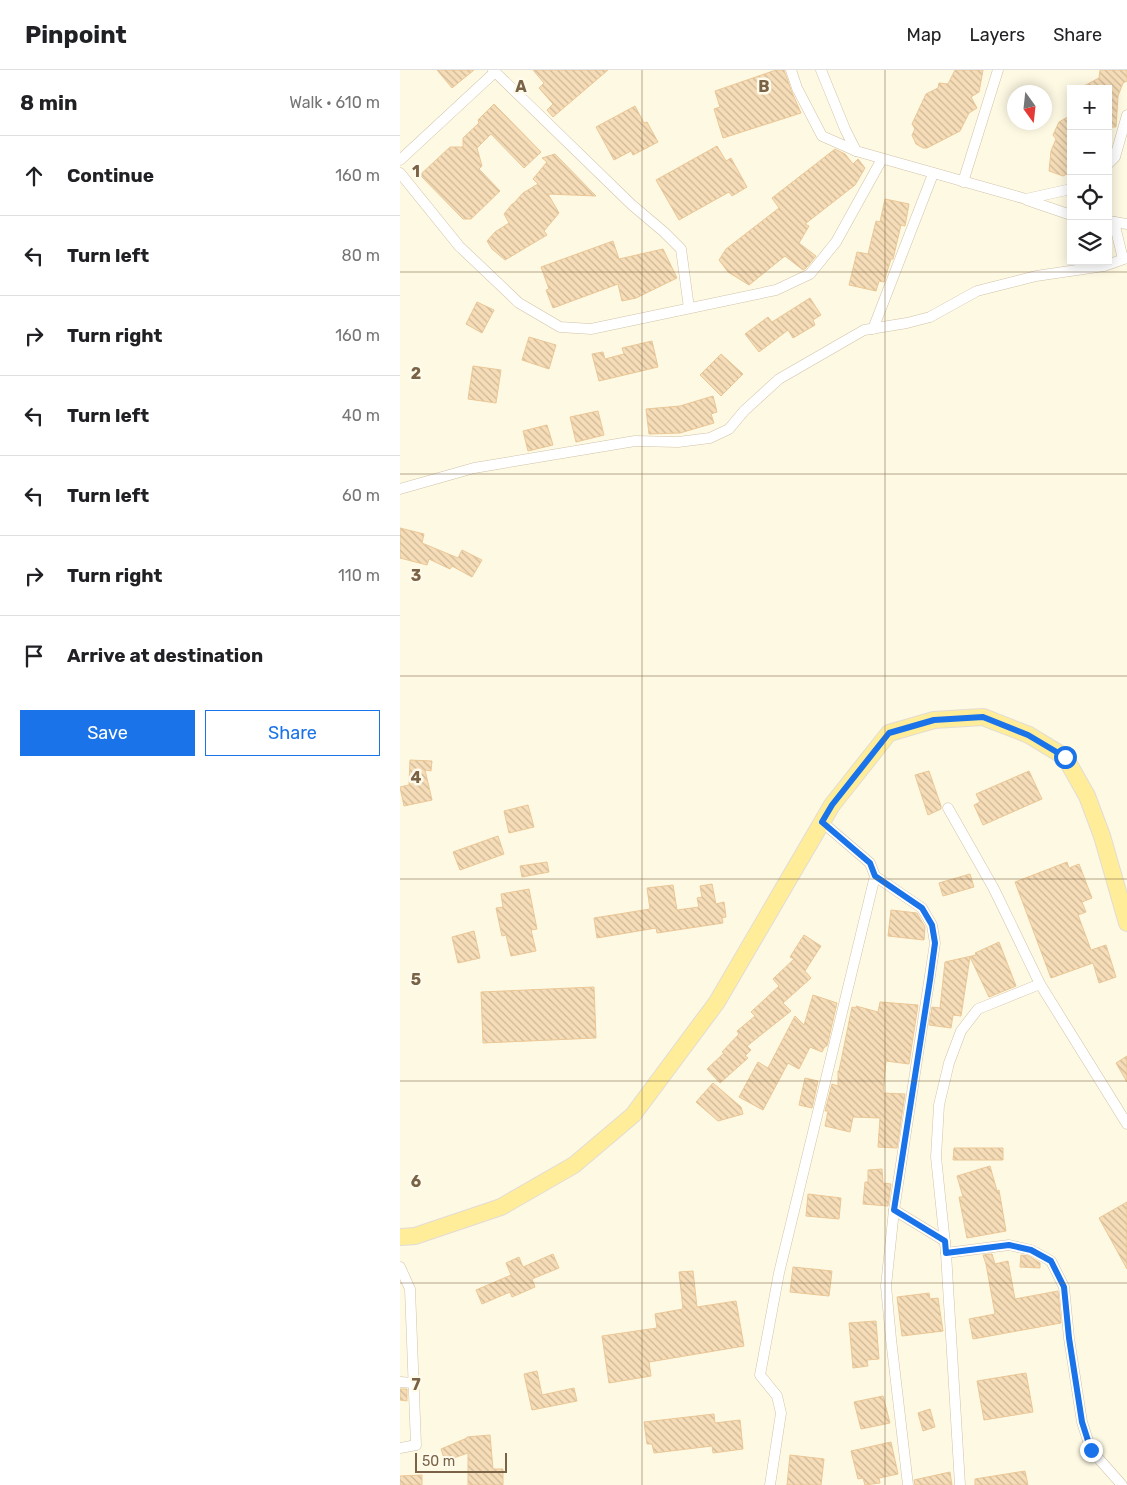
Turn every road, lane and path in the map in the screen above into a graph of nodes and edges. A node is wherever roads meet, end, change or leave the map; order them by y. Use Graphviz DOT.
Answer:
graph roads {
  1 [pos="791,70"];
  2 [pos="821,70"];
  3 [pos="998,70"];
  4 [pos="494,71"];
  5 [pos="1127,115"];
  6 [pos="856,152"];
  7 [pos="882,159"];
  8 [pos="400,160"];
  9 [pos="1112,160"];
  10 [pos="400,173"];
  11 [pos="933,174"];
  12 [pos="963,182"];
  13 [pos="1067,190"];
  14 [pos="1026,199"];
  15 [pos="1067,214"];
  16 [pos="1112,221"];
  17 [pos="1112,224"];
  18 [pos="1127,224"];
  19 [pos="1125,258"];
  20 [pos="690,308"];
  21 [pos="873,329"];
  22 [pos="400,489"];
  23 [pos="948,808"];
  24 [pos="822,822"];
  25 [pos="875,876"];
  26 [pos="1127,923"];
  27 [pos="1040,984"];
  28 [pos="1127,1124"];
  29 [pos="894,1210"];
  30 [pos="400,1237"];
  31 [pos="945,1241"];
  32 [pos="946,1253"];
  33 [pos="400,1267"];
  34 [pos="405,1318"];
  35 [pos="400,1382"];
  36 [pos="413,1383"];
  37 [pos="400,1448"];
  38 [pos="770,1485"];
  39 [pos="908,1485"];
  40 [pos="960,1485"];
  41 [pos="1125,1485"];
  1 -- 6 [label="street"];
  2 -- 6 [label="street"];
  3 -- 12 [label="street"];
  4 -- 8 [label="street"];
  4 -- 20 [label="street"];
  5 -- 9 [label="street"];
  6 -- 7 [label="street"];
  7 -- 11 [label="street"];
  7 -- 20 [label="street"];
  10 -- 20 [label="street"];
  11 -- 12 [label="street"];
  11 -- 21 [label="street"];
  12 -- 14 [label="street"];
  13 -- 14 [label="street"];
  14 -- 15 [label="street"];
  16 -- 18 [label="street"];
  17 -- 19 [label="street"];
  19 -- 21 [label="street"];
  21 -- 22 [label="street"];
  23 -- 27 [label="street"];
  24 -- 25 [label="street"];
  24 -- 26 [label="main road"];
  24 -- 30 [label="main road"];
  25 -- 29 [label="street"];
  25 -- 38 [label="street"];
  27 -- 28 [label="street"];
  27 -- 31 [label="street"];
  29 -- 31 [label="street"];
  29 -- 39 [label="street"];
  31 -- 32 [label="street"];
  32 -- 40 [label="street"];
  32 -- 41 [label="street"];
  33 -- 34 [label="street"];
  34 -- 36 [label="street"];
  35 -- 36 [label="street"];
  36 -- 37 [label="street"];
}
